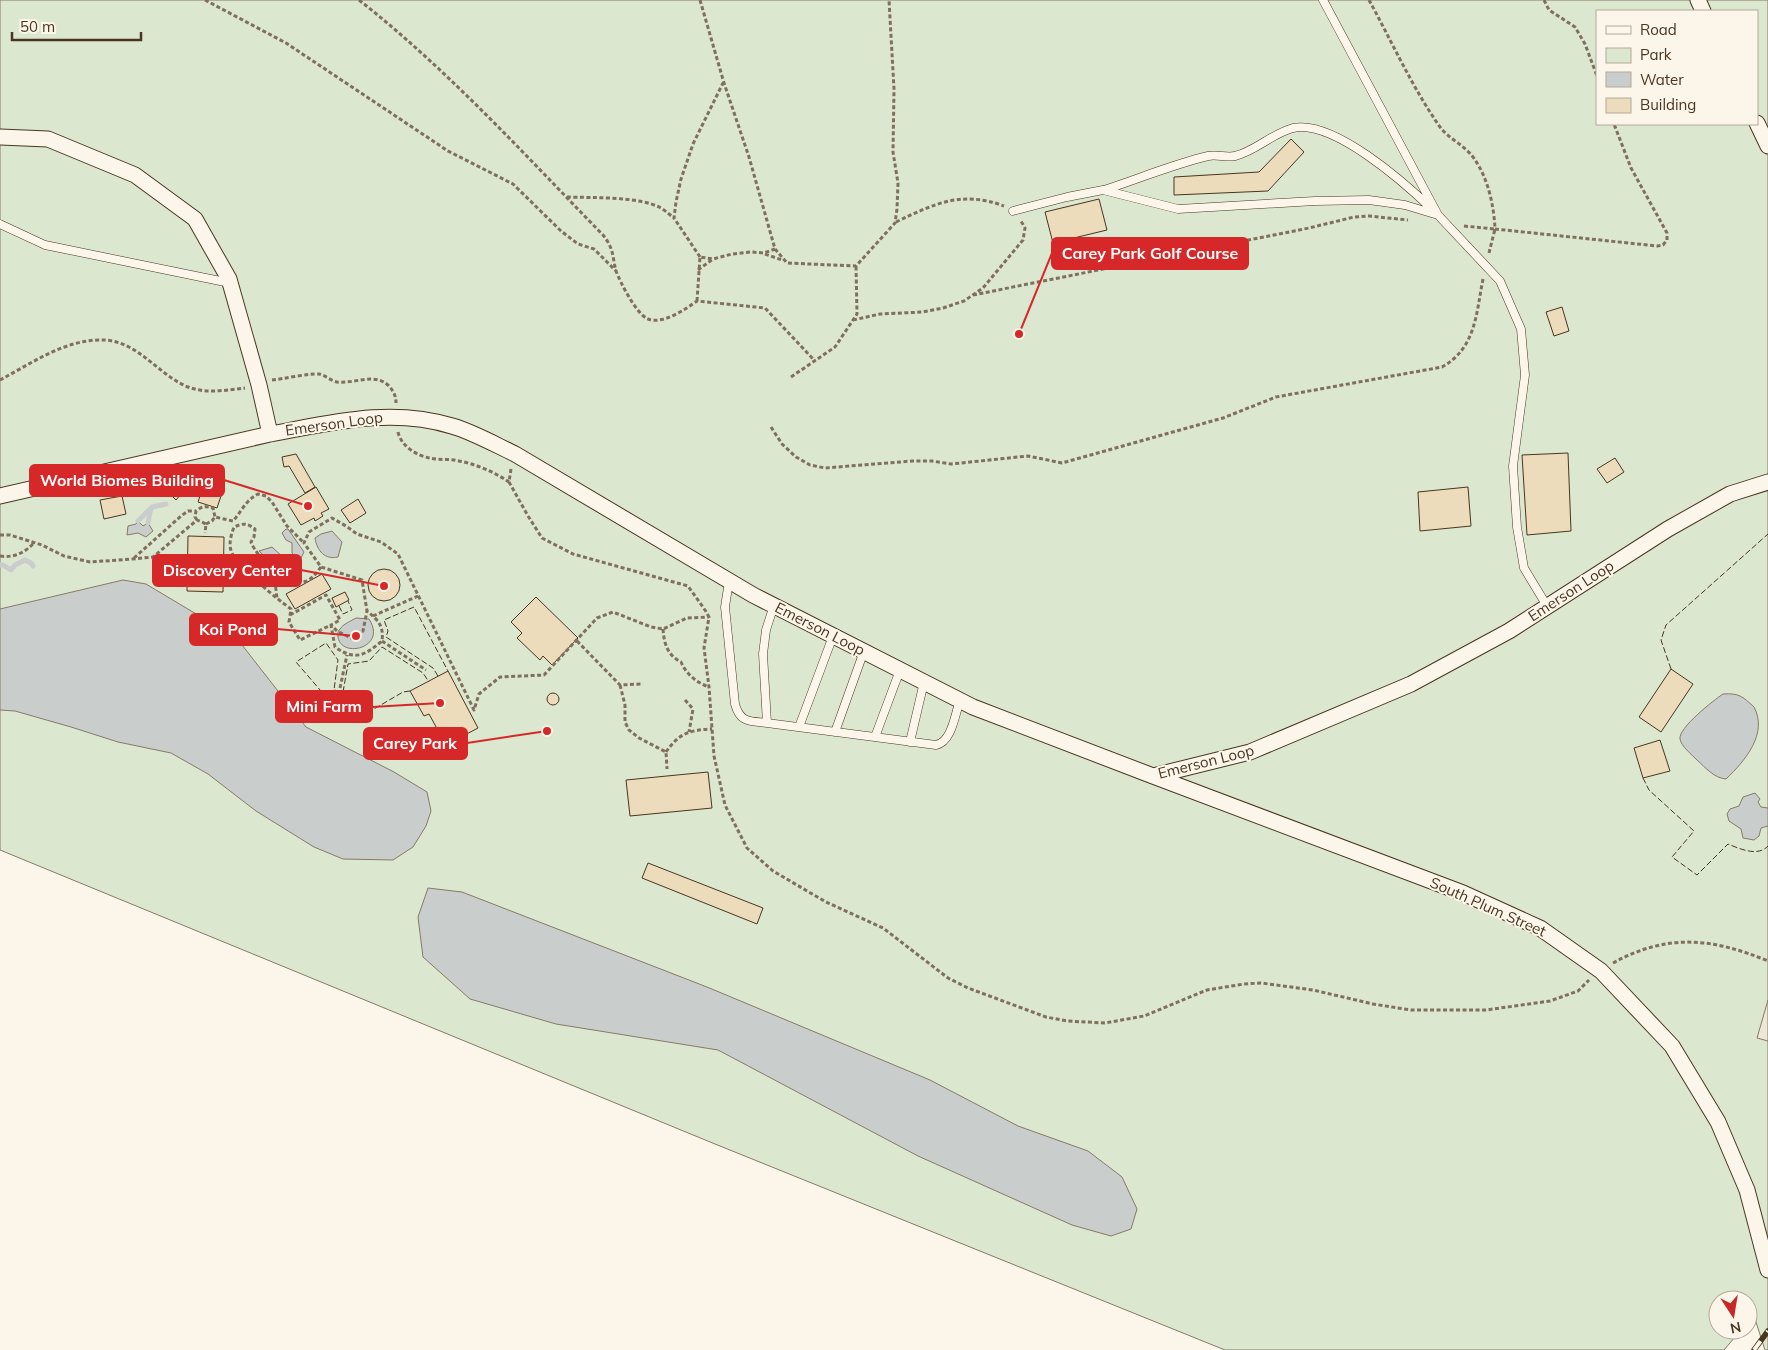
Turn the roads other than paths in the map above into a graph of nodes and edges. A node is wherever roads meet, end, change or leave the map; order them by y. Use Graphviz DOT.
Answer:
graph roads {
  1 [pos="1323,0"];
  2 [pos="1758,125"];
  3 [pos="0,137"];
  4 [pos="1768,146"];
  5 [pos="1103,190"];
  6 [pos="1013,211"];
  7 [pos="1438,215"];
  8 [pos="0,224"];
  9 [pos="230,283"];
  10 [pos="270,434"];
  11 [pos="1768,482"];
  12 [pos="0,496"];
  13 [pos="729,581"];
  14 [pos="774,605"];
  15 [pos="1547,606"];
  16 [pos="833,636"];
  17 [pos="864,651"];
  18 [pos="900,670"];
  19 [pos="924,682"];
  20 [pos="960,700"];
  21 [pos="767,723"];
  22 [pos="799,727"];
  23 [pos="835,732"];
  24 [pos="875,737"];
  25 [pos="910,742"];
  26 [pos="1153,776"];
  27 [pos="1768,1270"];
  1 -- 7 [label="lane"];
  2 -- 4 [label="street"];
  3 -- 9 [label="street, Emerson Loop"];
  5 -- 6 [label="lane"];
  5 -- 7 [label="lane"];
  5 -- 7 [label="lane"];
  7 -- 15 [label="lane"];
  8 -- 9 [label="lane"];
  9 -- 10 [label="street, Emerson Loop"];
  10 -- 12 [label="street"];
  10 -- 13 [label="street, Emerson Loop"];
  11 -- 15 [label="street, Emerson Loop"];
  13 -- 14 [label="street, Emerson Loop"];
  13 -- 21 [label="lane"];
  14 -- 16 [label="street, Emerson Loop"];
  14 -- 21 [label="lane"];
  15 -- 26 [label="street, Emerson Loop"];
  16 -- 17 [label="street, Emerson Loop"];
  16 -- 22 [label="lane"];
  17 -- 18 [label="street, Emerson Loop"];
  17 -- 23 [label="lane"];
  18 -- 19 [label="street, Emerson Loop"];
  18 -- 24 [label="lane"];
  19 -- 20 [label="street, Emerson Loop"];
  19 -- 25 [label="lane"];
  20 -- 25 [label="lane"];
  20 -- 26 [label="street, Emerson Loop"];
  21 -- 22 [label="lane"];
  22 -- 23 [label="lane"];
  23 -- 24 [label="lane"];
  24 -- 25 [label="lane"];
  26 -- 27 [label="street, South Plum Street"];
}
